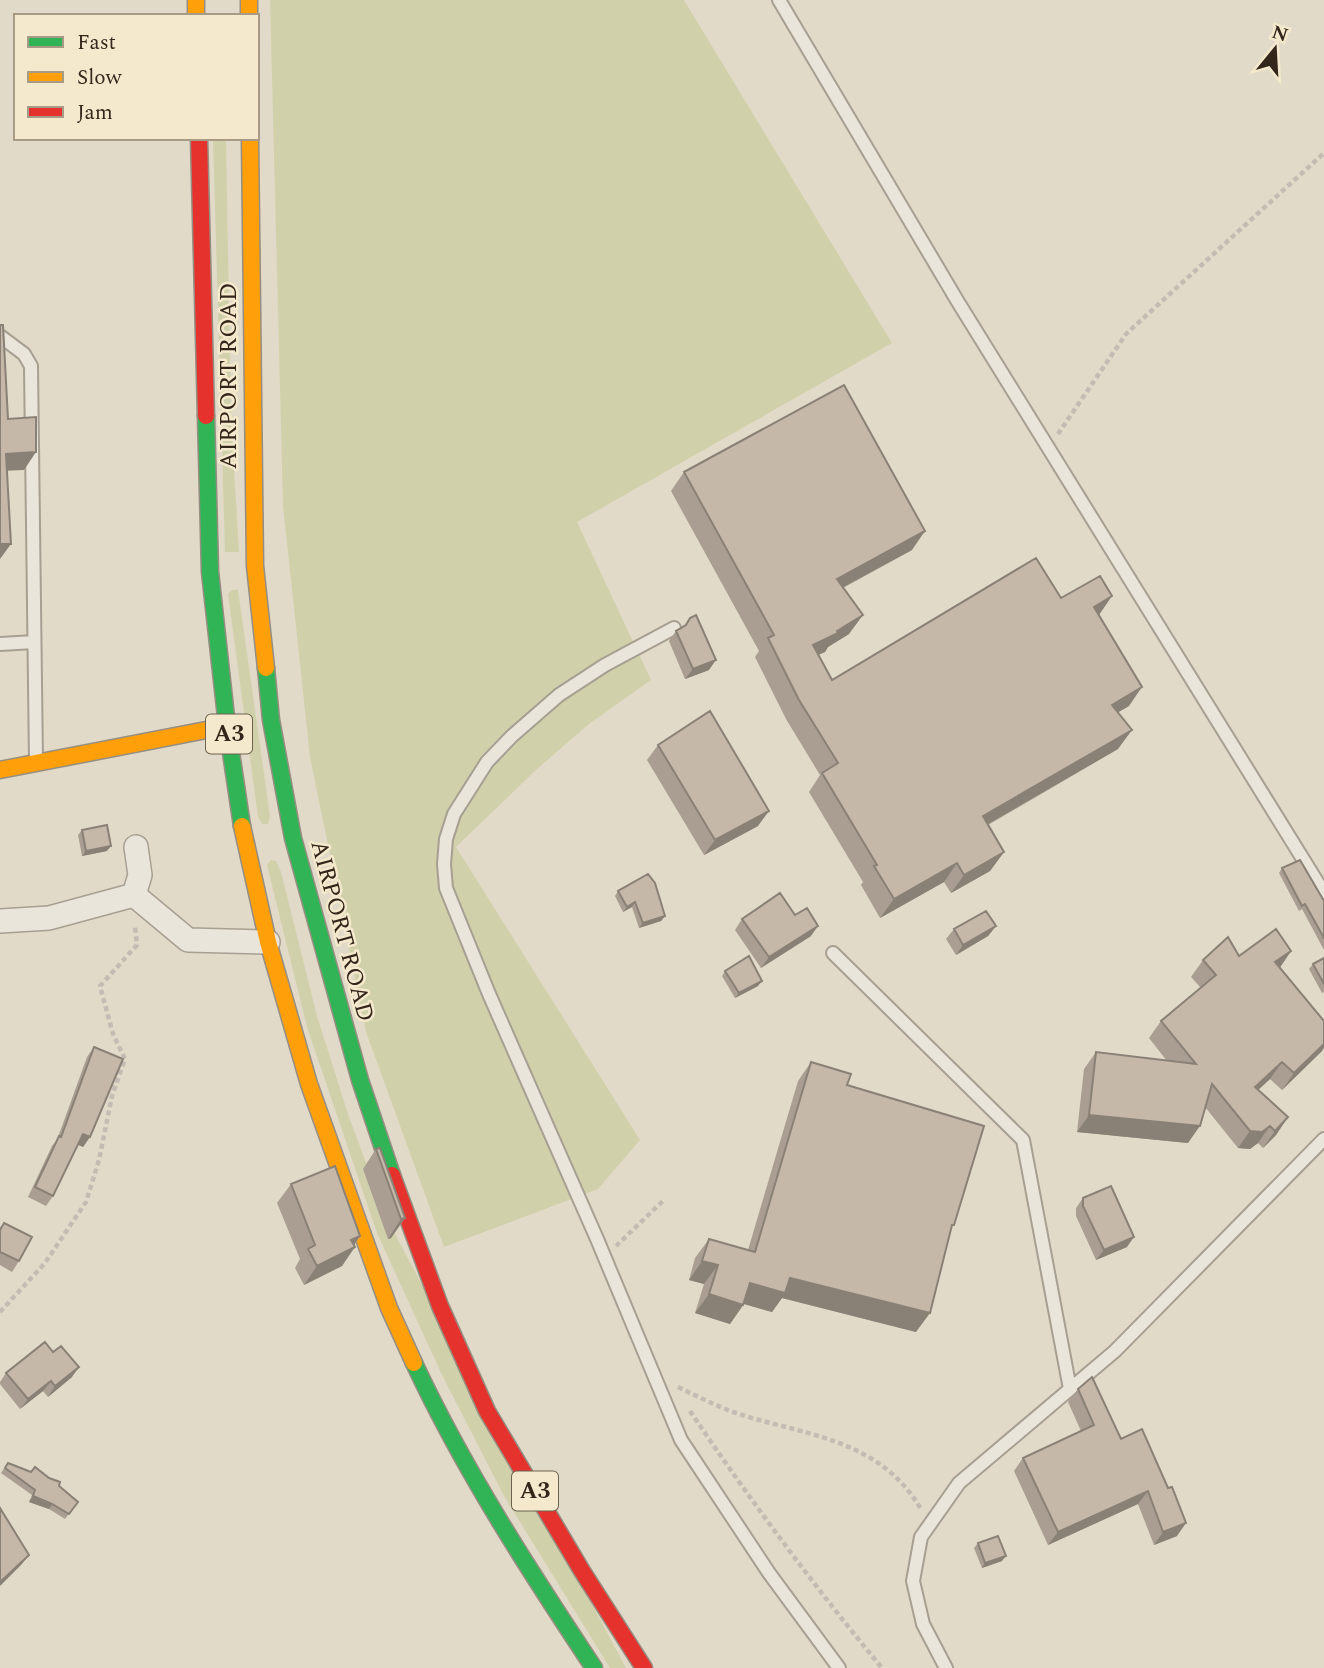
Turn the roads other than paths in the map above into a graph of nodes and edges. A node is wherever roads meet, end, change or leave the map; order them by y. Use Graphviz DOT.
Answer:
graph roads {
  1 [pos="779,0"];
  2 [pos="199,140"];
  3 [pos="250,140"];
  4 [pos="0,336"];
  5 [pos="674,628"];
  6 [pos="34,642"];
  7 [pos="0,644"];
  8 [pos="227,726"];
  9 [pos="36,762"];
  10 [pos="0,770"];
  11 [pos="136,847"];
  12 [pos="1324,893"];
  13 [pos="134,895"];
  14 [pos="0,921"];
  15 [pos="268,942"];
  16 [pos="833,953"];
  17 [pos="1324,1139"];
  18 [pos="1070,1390"];
  19 [pos="594,1668"];
  20 [pos="644,1668"];
  21 [pos="839,1668"];
  22 [pos="946,1668"];
  1 -- 12 [label="lane"];
  2 -- 8 [label="main road, AIRPORT ROAD / A3"];
  3 -- 20 [label="main road, AIRPORT ROAD / A3"];
  4 -- 6 [label="lane"];
  5 -- 21 [label="lane"];
  6 -- 7 [label="lane"];
  6 -- 9 [label="lane"];
  8 -- 9 [label="main road"];
  8 -- 15 [label="main road, AIRPORT ROAD / A3"];
  9 -- 10 [label="main road"];
  11 -- 13 [label="street"];
  13 -- 14 [label="street"];
  13 -- 15 [label="street"];
  15 -- 19 [label="main road, AIRPORT ROAD / A3"];
  16 -- 18 [label="lane"];
  17 -- 18 [label="lane"];
  18 -- 22 [label="lane"];
}
